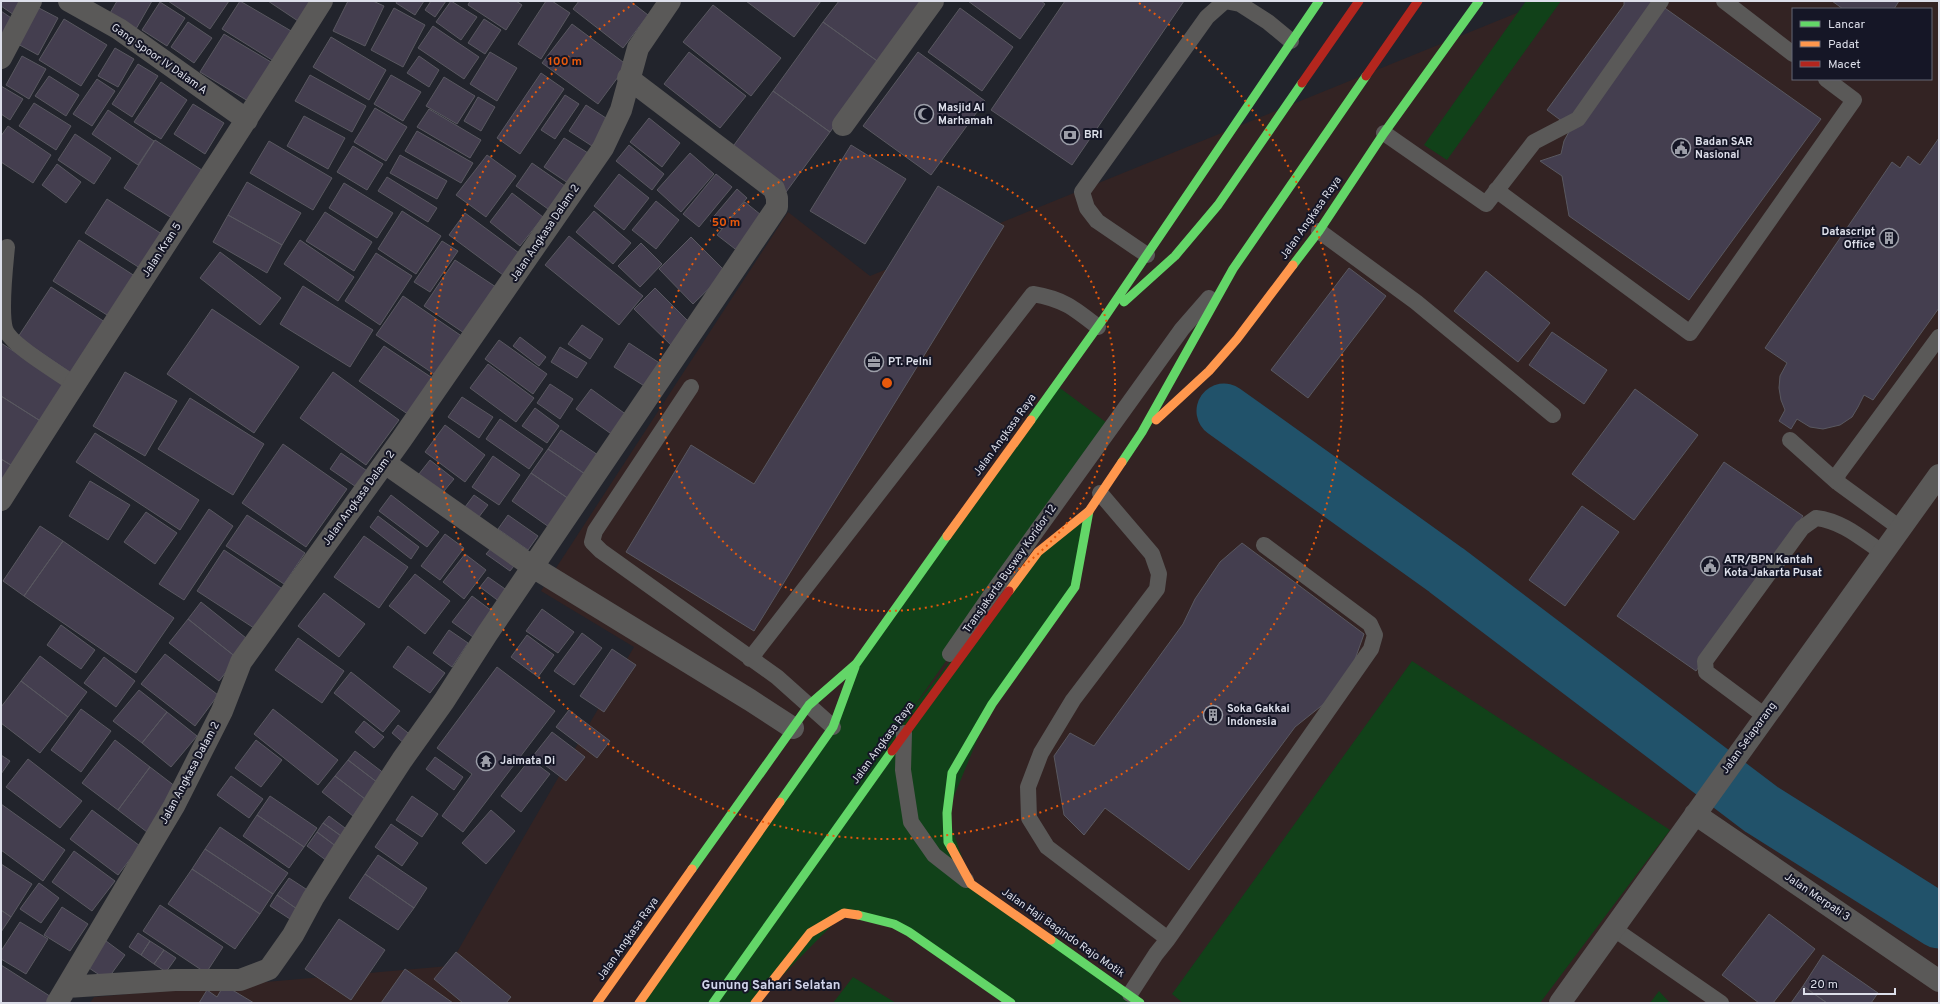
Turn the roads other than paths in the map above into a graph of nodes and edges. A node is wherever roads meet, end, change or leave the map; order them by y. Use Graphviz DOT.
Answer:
graph roads {
  1 [pos="31,1"];
  2 [pos="69,1"];
  3 [pos="322,1"];
  4 [pos="670,1"];
  5 [pos="932,1"];
  6 [pos="1359,1"];
  7 [pos="1418,1"];
  8 [pos="1479,1"];
  9 [pos="1661,1"];
  10 [pos="1724,1"];
  11 [pos="1311,4"];
  12 [pos="1291,41"];
  13 [pos="1792,53"];
  14 [pos="1,58"];
  15 [pos="628,78"];
  16 [pos="1827,80"];
  17 [pos="247,120"];
  18 [pos="843,125"];
  19 [pos="1384,133"];
  20 [pos="1496,190"];
  21 [pos="1319,230"];
  22 [pos="7,247"];
  23 [pos="1147,255"];
  24 [pos="1233,269"];
  25 [pos="1101,322"];
  26 [pos="1939,337"];
  27 [pos="74,384"];
  28 [pos="691,387"];
  29 [pos="1553,415"];
  30 [pos="1142,432"];
  31 [pos="1790,440"];
  32 [pos="385,462"];
  33 [pos="1939,474"];
  34 [pos="1838,482"];
  35 [pos="1100,492"];
  36 [pos="1,500"];
  37 [pos="1088,510"];
  38 [pos="1900,528"];
  39 [pos="1264,545"];
  40 [pos="1883,553"];
  41 [pos="532,567"];
  42 [pos="750,659"];
  43 [pos="856,664"];
  44 [pos="809,705"];
  45 [pos="1765,716"];
  46 [pos="833,727"];
  47 [pos="793,728"];
  48 [pos="904,734"];
  49 [pos="1694,814"];
  50 [pos="971,884"];
  51 [pos="1614,929"];
  52 [pos="1168,939"];
  53 [pos="1939,981"];
  54 [pos="62,995"];
  55 [pos="1135,999"];
  56 [pos="597,1003"];
  57 [pos="639,1003"];
  58 [pos="713,1003"];
  59 [pos="756,1003"];
  60 [pos="1011,1003"];
  61 [pos="1560,1003"];
  62 [pos="1721,1003"];
  1 -- 14 [label="street"];
  2 -- 17 [label="street, Gang Spoor IV Dalam A"];
  3 -- 17 [label="street, Jalan Kran 5"];
  4 -- 15 [label="street, Jalan Angkasa Dalam 2"];
  5 -- 18 [label="street"];
  6 -- 25 [label="main road, Jalan Angkasa Raya"];
  7 -- 24 [label="main road, Jalan Angkasa Raya"];
  8 -- 19 [label="main road, Jalan Angkasa Raya"];
  9 -- 20 [label="lane"];
  10 -- 13 [label="lane"];
  11 -- 12 [label="main road, Jalan Angkasa Raya"];
  12 -- 23 [label="main road, Jalan Angkasa Raya"];
  12 -- 23 [label="lane"];
  15 -- 32 [label="street, Jalan Angkasa Dalam 2"];
  15 -- 41 [label="street"];
  16 -- 20 [label="lane"];
  17 -- 27 [label="street, Jalan Kran 5"];
  19 -- 20 [label="lane"];
  19 -- 21 [label="main road, Jalan Angkasa Raya"];
  21 -- 29 [label="lane"];
  21 -- 30 [label="main road, Jalan Angkasa Raya"];
  22 -- 27 [label="lane"];
  23 -- 25 [label="main road, Jalan Angkasa Raya"];
  24 -- 30 [label="main road, Jalan Angkasa Raya"];
  24 -- 48 [label="lane, Transjakarta Busway Koridor 12"];
  25 -- 42 [label="lane"];
  25 -- 43 [label="main road, Jalan Angkasa Raya"];
  26 -- 34 [label="lane"];
  27 -- 36 [label="street, Jalan Kran 5"];
  28 -- 42 [label="lane"];
  30 -- 35 [label="main road, Jalan Angkasa Raya"];
  31 -- 34 [label="lane"];
  32 -- 41 [label="street"];
  32 -- 54 [label="street, Jalan Angkasa Dalam 2"];
  33 -- 38 [label="street, Jalan Selaparang"];
  34 -- 38 [label="lane"];
  35 -- 37 [label="main road, Jalan Angkasa Raya"];
  35 -- 52 [label="lane"];
  37 -- 48 [label="main road, Jalan Angkasa Raya"];
  37 -- 50 [label="main road, Jalan Angkasa Raya"];
  38 -- 40 [label="street, Jalan Selaparang"];
  39 -- 52 [label="lane"];
  40 -- 45 [label="street, Jalan Selaparang"];
  40 -- 45 [label="lane"];
  41 -- 47 [label="street"];
  41 -- 54 [label="street"];
  42 -- 44 [label="lane"];
  43 -- 44 [label="main road, Jalan Angkasa Raya"];
  43 -- 46 [label="main road, Jalan Angkasa Raya"];
  44 -- 46 [label="lane"];
  44 -- 47 [label="main road, Jalan Angkasa Raya"];
  45 -- 49 [label="street, Jalan Selaparang"];
  46 -- 57 [label="main road, Jalan Angkasa Raya"];
  47 -- 56 [label="main road, Jalan Angkasa Raya"];
  48 -- 50 [label="lane, Transjakarta Busway Koridor 12"];
  48 -- 58 [label="main road, Jalan Angkasa Raya"];
  49 -- 51 [label="street, Jalan Selaparang"];
  49 -- 53 [label="street, Jalan Merpati 3"];
  50 -- 55 [label="main road, Jalan Haji Bagindo Rajo Motik"];
  51 -- 61 [label="street, Jalan Selaparang"];
  51 -- 62 [label="lane"];
  52 -- 55 [label="lane"];
  59 -- 60 [label="main road"];
}
